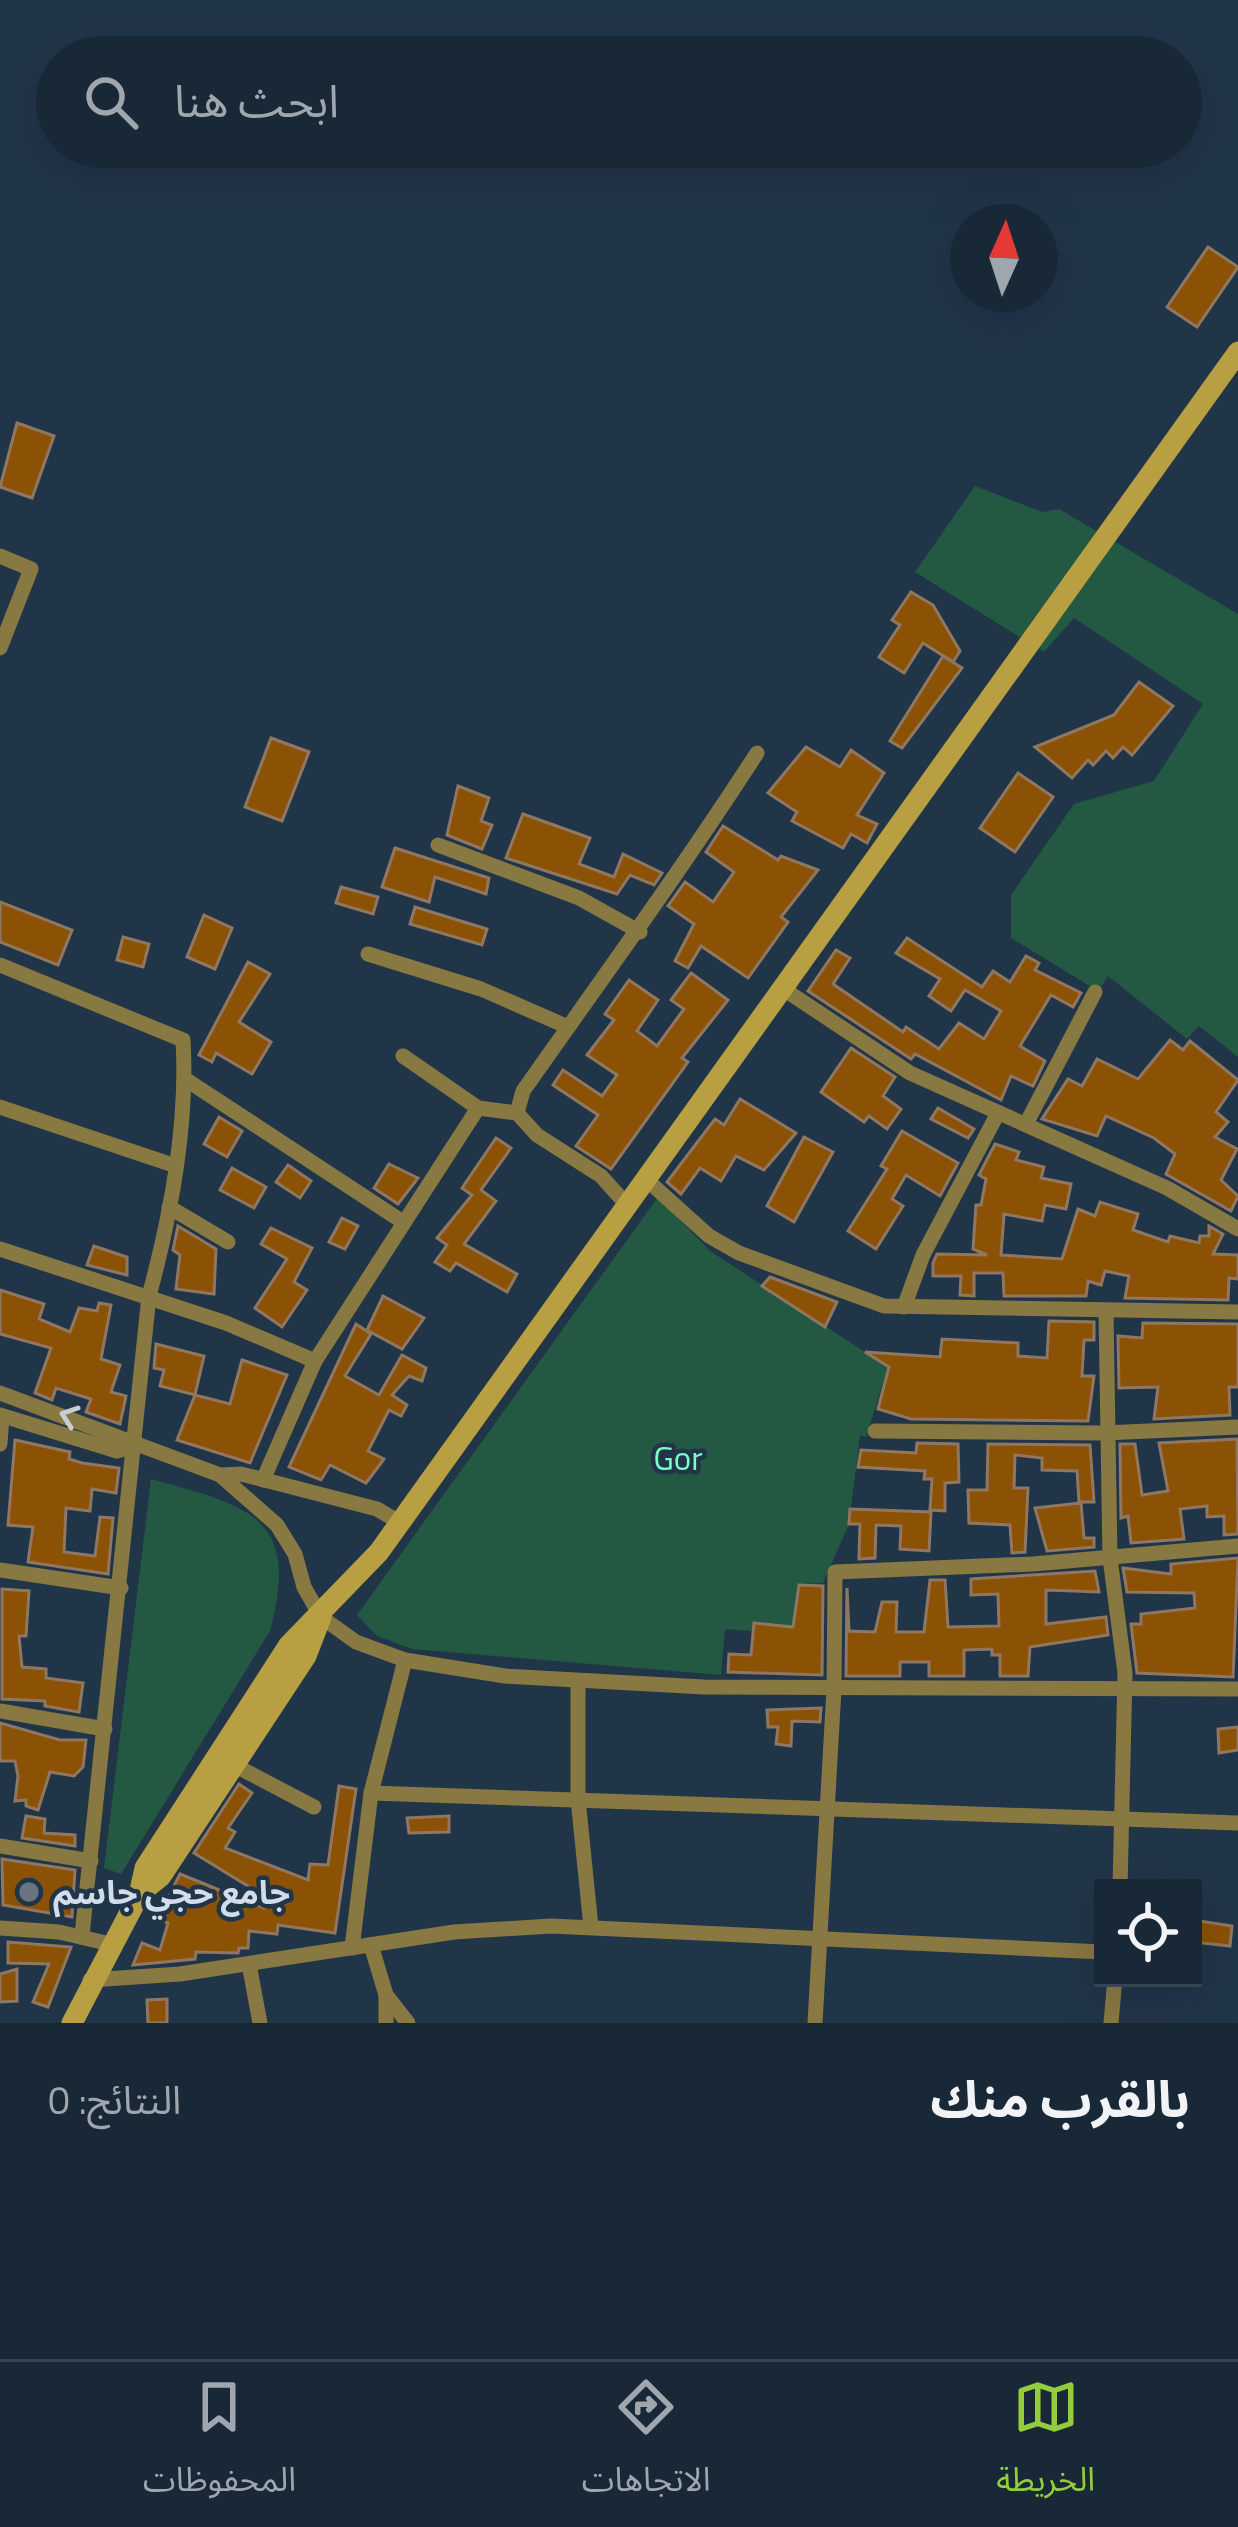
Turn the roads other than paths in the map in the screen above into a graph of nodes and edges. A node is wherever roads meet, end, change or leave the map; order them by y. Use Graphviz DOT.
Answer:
graph roads {
  1 [pos="1238,352"];
  2 [pos="0,556"];
  3 [pos="0,648"];
  4 [pos="757,753"];
  5 [pos="438,845"];
  6 [pos="640,932"];
  7 [pos="368,954"];
  8 [pos="0,965"];
  9 [pos="782,988"];
  10 [pos="1095,992"];
  11 [pos="568,1027"];
  12 [pos="404,1056"];
  13 [pos="185,1078"];
  14 [pos="0,1107"];
  15 [pos="478,1108"];
  16 [pos="517,1113"];
  17 [pos="998,1113"];
  18 [pos="1026,1124"];
  19 [pos="173,1165"];
  20 [pos="648,1181"];
  21 [pos="627,1205"];
  22 [pos="169,1207"];
  23 [pos="403,1222"];
  24 [pos="1238,1229"];
  25 [pos="228,1242"];
  26 [pos="0,1249"];
  27 [pos="149,1296"];
  28 [pos="904,1307"];
  29 [pos="1106,1312"];
  30 [pos="1238,1312"];
  31 [pos="315,1361"];
  32 [pos="0,1393"];
  33 [pos="1,1416"];
  34 [pos="1238,1427"];
  35 [pos="875,1430"];
  36 [pos="1104,1433"];
  37 [pos="0,1444"];
  38 [pos="133,1447"];
  39 [pos="220,1475"];
  40 [pos="263,1480"];
  41 [pos="399,1522"];
  42 [pos="1238,1546"];
  43 [pos="1110,1558"];
  44 [pos="0,1570"];
  45 [pos="121,1588"];
  46 [pos="321,1617"];
  47 [pos="405,1660"];
  48 [pos="578,1683"];
  49 [pos="1122,1688"];
  50 [pos="835,1689"];
  51 [pos="1238,1689"];
  52 [pos="0,1711"];
  53 [pos="105,1730"];
  54 [pos="234,1765"];
  55 [pos="371,1793"];
  56 [pos="578,1799"];
  57 [pos="314,1807"];
  58 [pos="828,1812"];
  59 [pos="1123,1821"];
  60 [pos="1238,1822"];
  61 [pos="0,1846"];
  62 [pos="91,1861"];
  63 [pos="1120,1879"];
  64 [pos="139,1894"];
  65 [pos="591,1927"];
  66 [pos="0,1928"];
  67 [pos="82,1935"];
  68 [pos="823,1942"];
  69 [pos="110,1943"];
  70 [pos="371,1945"];
  71 [pos="352,1948"];
  72 [pos="1094,1952"];
  73 [pos="248,1964"];
  74 [pos="90,1980"];
  75 [pos="1114,1987"];
  76 [pos="386,1996"];
  77 [pos="72,2023"];
  78 [pos="260,2023"];
  79 [pos="386,2023"];
  80 [pos="408,2023"];
  81 [pos="815,2023"];
  82 [pos="1111,2023"];
  1 -- 9 [label="main road"];
  2 -- 3 [label="street"];
  4 -- 6 [label="street"];
  5 -- 6 [label="street"];
  6 -- 11 [label="street"];
  7 -- 11 [label="street"];
  8 -- 13 [label="street"];
  9 -- 17 [label="street"];
  9 -- 20 [label="main road"];
  10 -- 18 [label="street"];
  11 -- 16 [label="street"];
  12 -- 15 [label="street"];
  13 -- 19 [label="street"];
  13 -- 23 [label="street"];
  14 -- 19 [label="street"];
  15 -- 16 [label="street"];
  15 -- 23 [label="street"];
  16 -- 21 [label="street"];
  17 -- 18 [label="street"];
  17 -- 28 [label="street"];
  18 -- 24 [label="street"];
  19 -- 22 [label="street"];
  20 -- 21 [label="main road"];
  20 -- 28 [label="street"];
  21 -- 41 [label="main road"];
  22 -- 25 [label="street"];
  22 -- 27 [label="street"];
  23 -- 31 [label="street"];
  26 -- 27 [label="street"];
  27 -- 31 [label="street"];
  27 -- 38 [label="street"];
  28 -- 29 [label="street"];
  29 -- 30 [label="street"];
  29 -- 36 [label="street"];
  31 -- 40 [label="street"];
  38 -- 32 [label="street, one-way"];
  33 -- 37 [label="street"];
  33 -- 38 [label="street"];
  34 -- 36 [label="street"];
  35 -- 36 [label="street"];
  36 -- 43 [label="street"];
  38 -- 39 [label="street"];
  38 -- 45 [label="street"];
  39 -- 40 [label="street"];
  39 -- 46 [label="street"];
  40 -- 41 [label="street"];
  41 -- 46 [label="main road"];
  42 -- 43 [label="street"];
  43 -- 49 [label="street"];
  43 -- 50 [label="street"];
  44 -- 45 [label="street"];
  45 -- 53 [label="street"];
  46 -- 47 [label="street"];
  46 -- 54 [label="main road"];
  46 -- 64 [label="main road"];
  47 -- 48 [label="street"];
  47 -- 55 [label="street"];
  48 -- 50 [label="street"];
  48 -- 56 [label="street"];
  49 -- 50 [label="street"];
  49 -- 51 [label="street"];
  49 -- 59 [label="street"];
  50 -- 58 [label="street"];
  52 -- 53 [label="street"];
  53 -- 62 [label="street"];
  54 -- 57 [label="street"];
  54 -- 64 [label="main road"];
  55 -- 56 [label="street"];
  55 -- 71 [label="street"];
  56 -- 58 [label="street"];
  56 -- 65 [label="street"];
  58 -- 59 [label="street"];
  58 -- 68 [label="street"];
  59 -- 60 [label="street"];
  59 -- 63 [label="street"];
  61 -- 62 [label="street"];
  62 -- 67 [label="street"];
  64 -- 69 [label="main road"];
  65 -- 68 [label="street"];
  65 -- 70 [label="street"];
  66 -- 67 [label="street"];
  67 -- 69 [label="street"];
  68 -- 72 [label="street"];
  68 -- 81 [label="street"];
  69 -- 74 [label="main road"];
  70 -- 71 [label="street"];
  70 -- 76 [label="street"];
  71 -- 73 [label="street"];
  73 -- 74 [label="street"];
  73 -- 78 [label="street"];
  74 -- 77 [label="main road"];
  75 -- 82 [label="street"];
  76 -- 79 [label="street"];
  76 -- 80 [label="street"];
}
